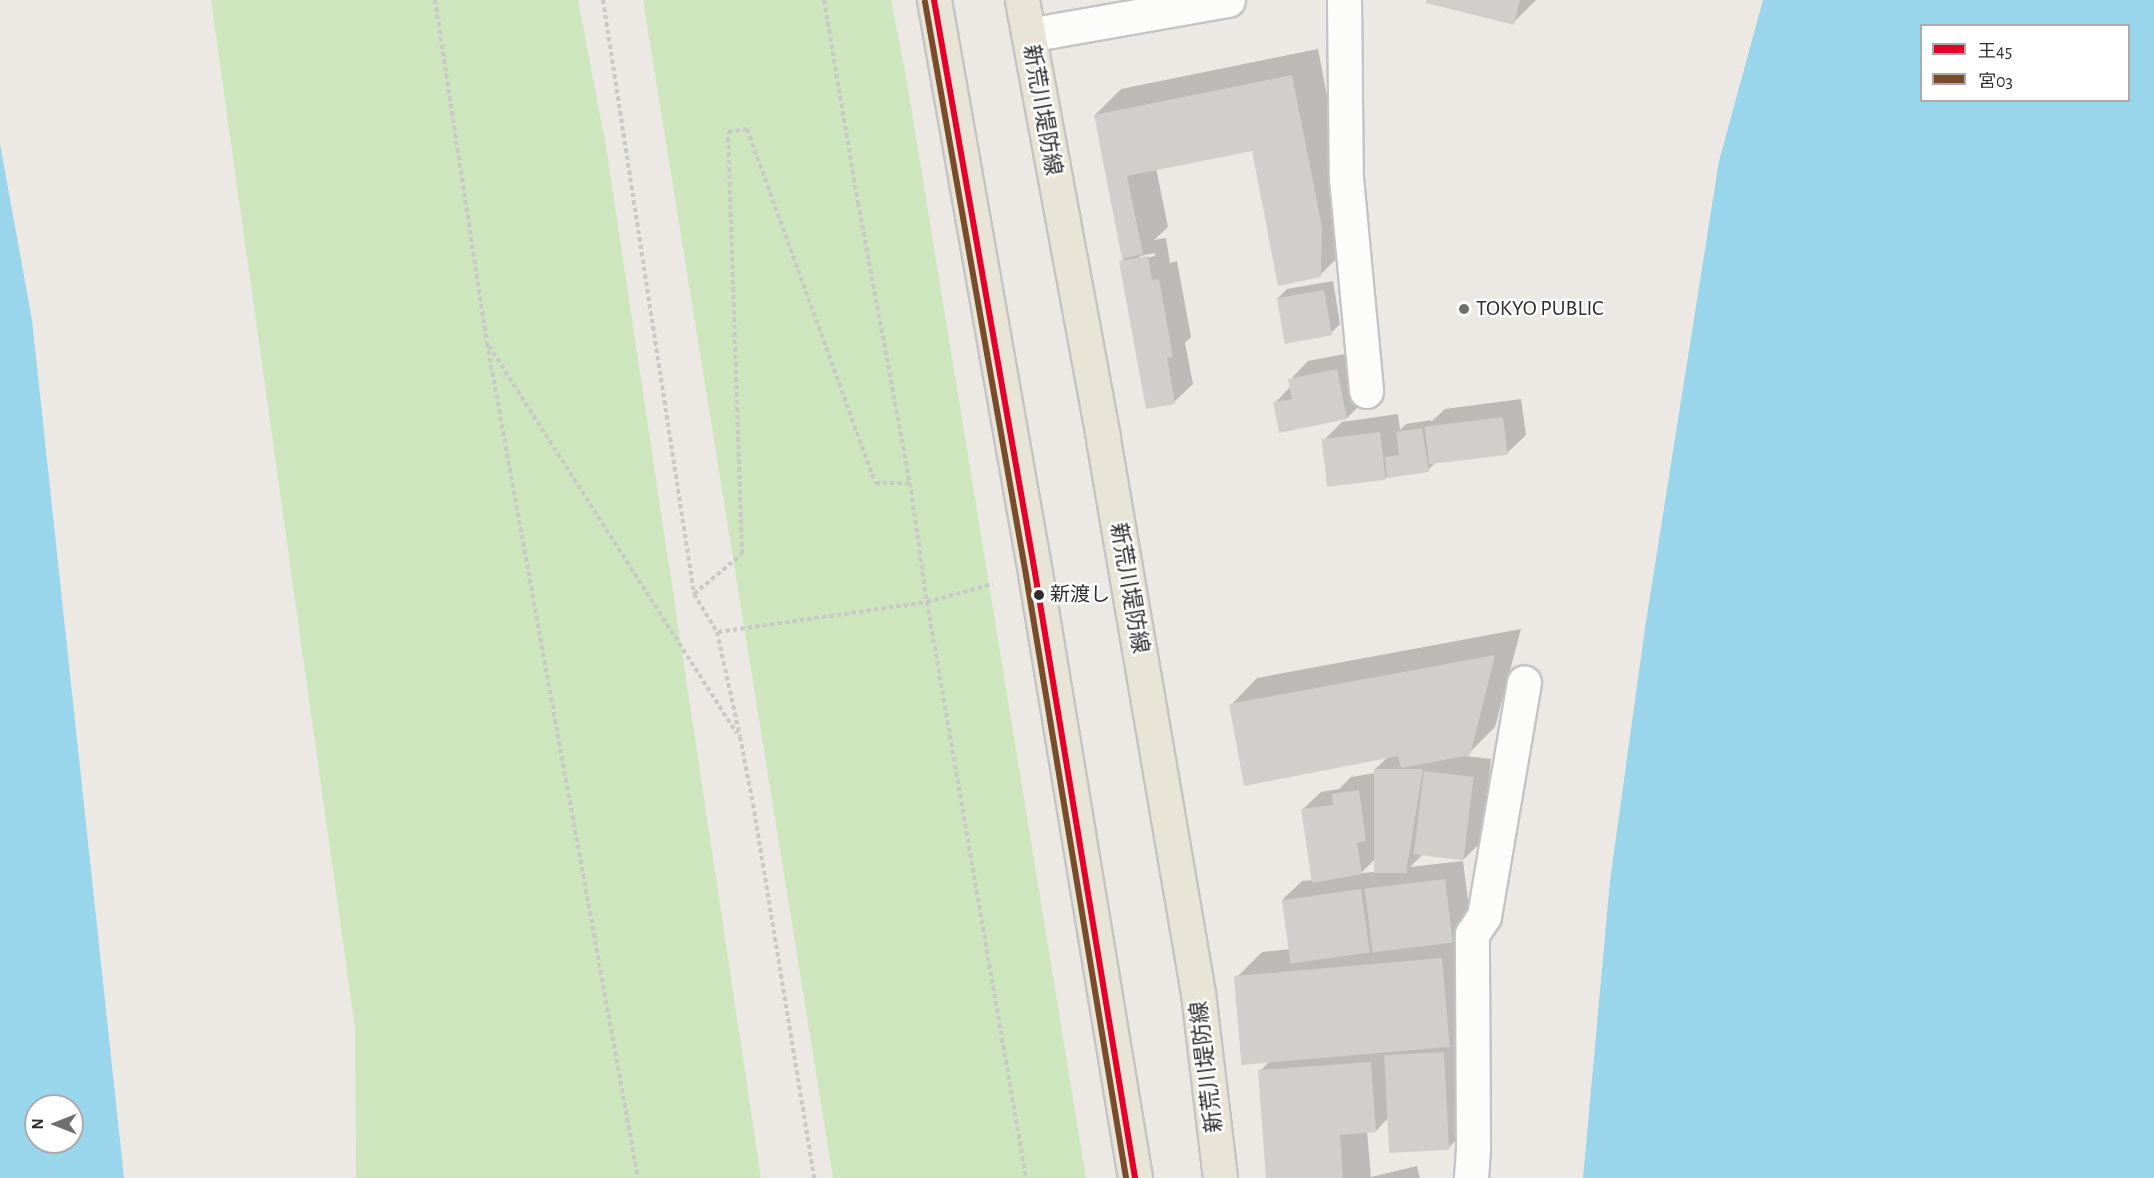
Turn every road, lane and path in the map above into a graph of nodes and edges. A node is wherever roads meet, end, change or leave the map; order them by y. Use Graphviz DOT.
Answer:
graph roads {
  1 [pos="435,0"];
  2 [pos="603,0"];
  3 [pos="824,0"];
  4 [pos="934,0"];
  5 [pos="1022,0"];
  6 [pos="1228,0"];
  7 [pos="1344,0"];
  8 [pos="1029,35"];
  9 [pos="487,343"];
  10 [pos="1366,392"];
  11 [pos="910,483"];
  12 [pos="998,582"];
  13 [pos="694,594"];
  14 [pos="927,602"];
  15 [pos="717,632"];
  16 [pos="1524,682"];
  17 [pos="740,737"];
  18 [pos="638,1178"];
  19 [pos="814,1178"];
  20 [pos="1026,1178"];
  21 [pos="1135,1178"];
  22 [pos="1220,1178"];
  23 [pos="1471,1178"];
  1 -- 9 [label="path"];
  2 -- 13 [label="path"];
  3 -- 11 [label="path"];
  4 -- 21 [label="main road"];
  5 -- 8 [label="main road, 新荒川堤防線"];
  6 -- 8 [label="lane"];
  7 -- 10 [label="lane"];
  8 -- 22 [label="main road, 新荒川堤防線"];
  9 -- 17 [label="path"];
  9 -- 18 [label="path"];
  11 -- 13 [label="path"];
  11 -- 14 [label="path"];
  12 -- 14 [label="path"];
  13 -- 15 [label="path"];
  14 -- 15 [label="path"];
  14 -- 20 [label="path"];
  15 -- 17 [label="path"];
  16 -- 23 [label="lane"];
  17 -- 19 [label="path"];
}
